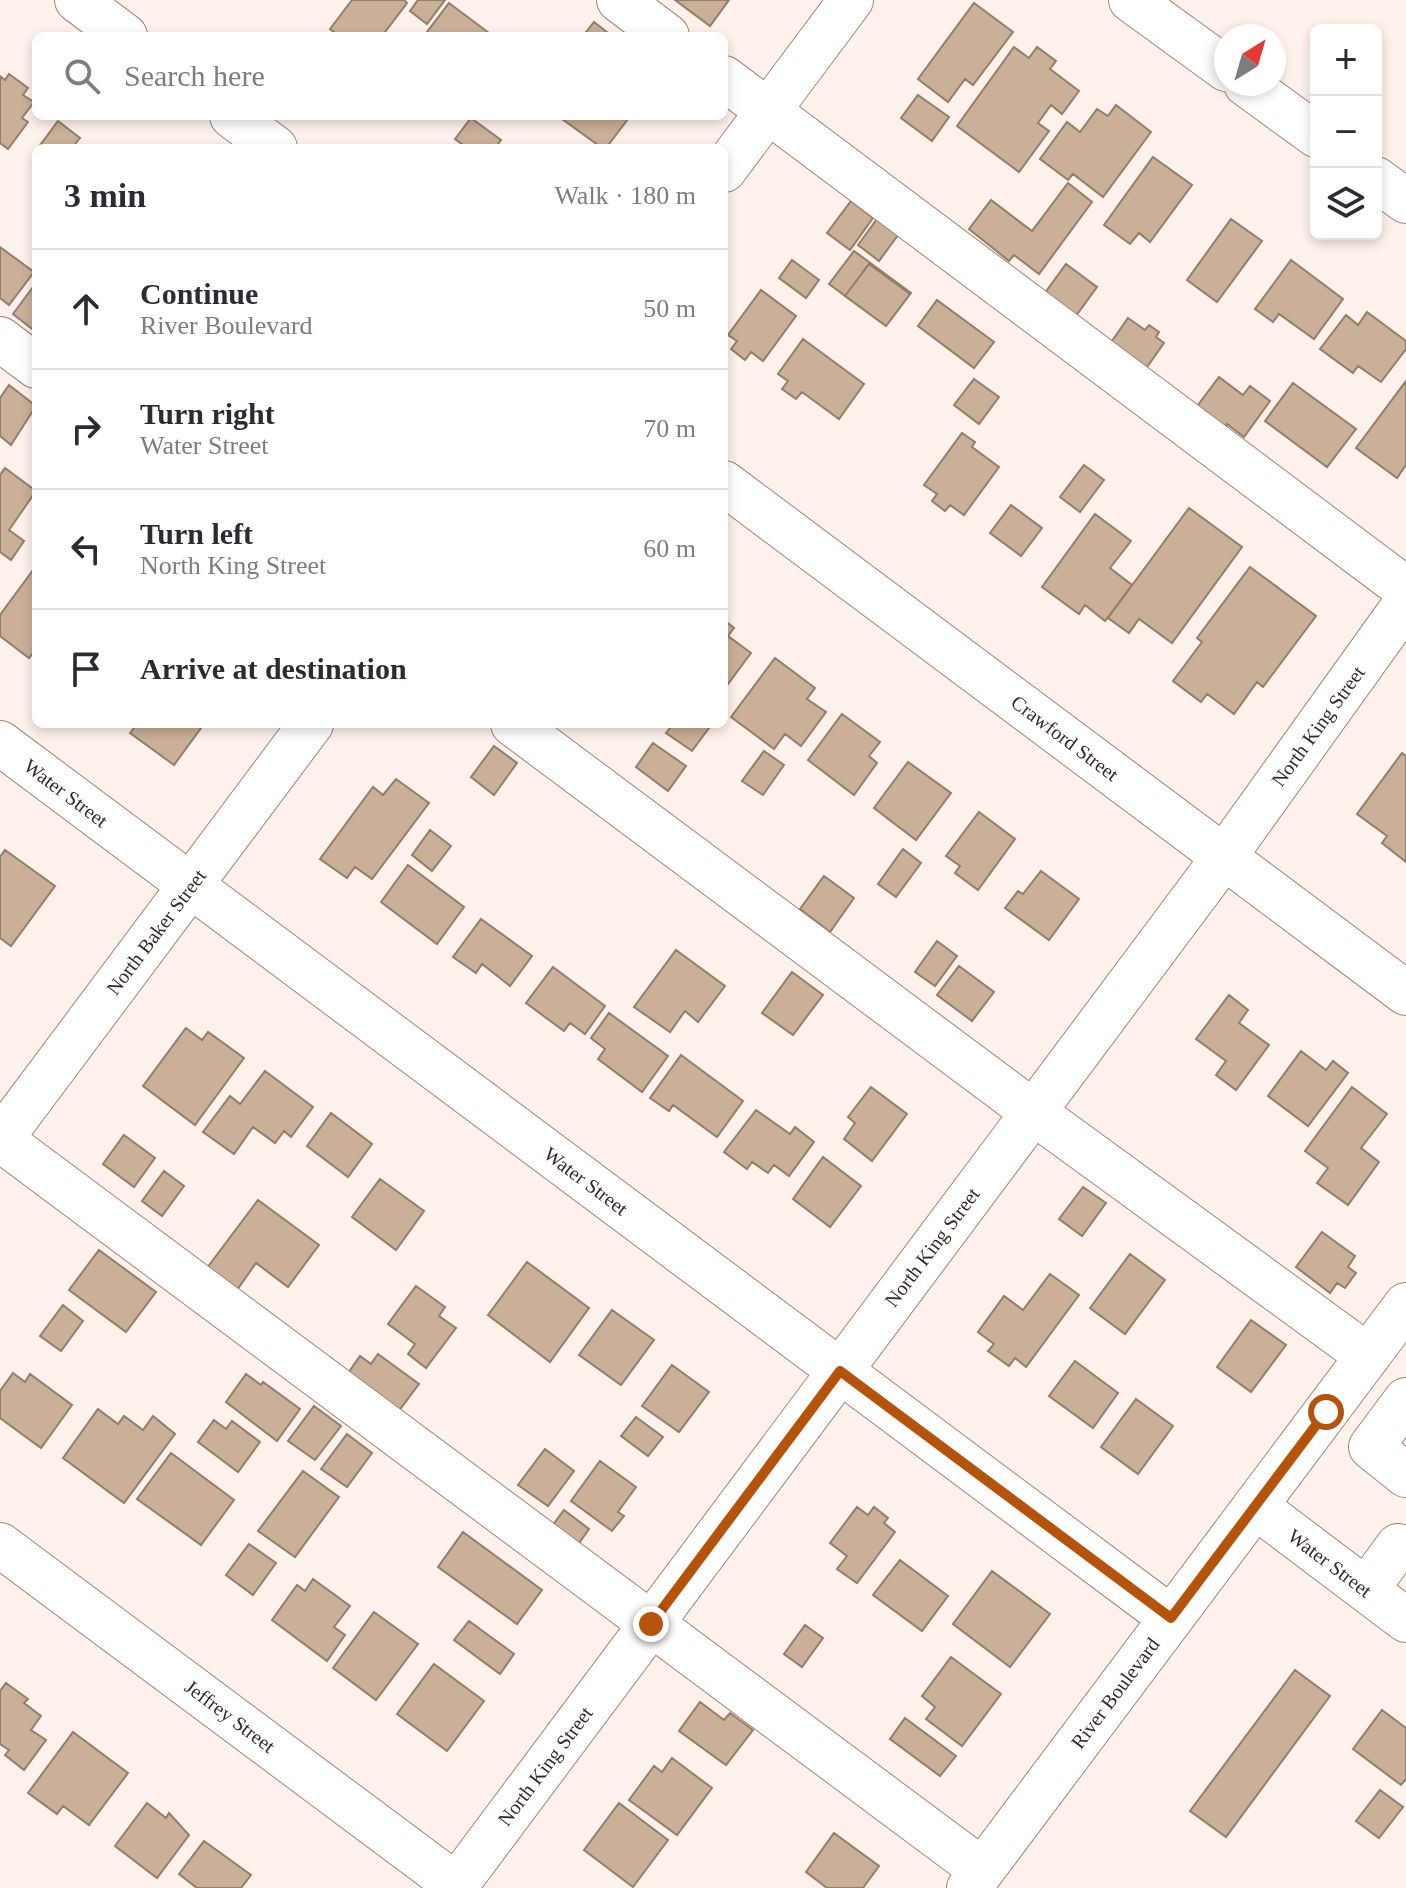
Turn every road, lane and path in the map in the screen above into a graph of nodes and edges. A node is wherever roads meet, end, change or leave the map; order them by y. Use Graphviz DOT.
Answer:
graph roads {
  1 [pos="77,0"];
  2 [pos="619,0"];
  3 [pos="851,0"];
  4 [pos="1131,0"];
  5 [pos="120,32"];
  6 [pos="662,32"];
  7 [pos="1214,60"];
  8 [pos="728,81"];
  9 [pos="1262,96"];
  10 [pos="768,111"];
  11 [pos="237,120"];
  12 [pos="1310,131"];
  13 [pos="270,144"];
  14 [pos="728,165"];
  15 [pos="1382,183"];
  16 [pos="1406,201"];
  17 [pos="0,339"];
  18 [pos="32,363"];
  19 [pos="728,486"];
  20 [pos="1406,589"];
  21 [pos="1406,603"];
  22 [pos="308,728"];
  23 [pos="518,728"];
  24 [pos="0,743"];
  25 [pos="1224,857"];
  26 [pos="190,886"];
  27 [pos="1406,993"];
  28 [pos="1033,1112"];
  29 [pos="0,1139"];
  30 [pos="1406,1305"];
  31 [pos="1368,1356"];
  32 [pos="840,1371"];
  33 [pos="1406,1400"];
  34 [pos="1326,1412"];
  35 [pos="1371,1447"];
  36 [pos="1406,1475"];
  37 [pos="1255,1506"];
  38 [pos="0,1545"];
  39 [pos="1403,1545"];
  40 [pos="1366,1590"];
  41 [pos="1171,1618"];
  42 [pos="1406,1620"];
  43 [pos="651,1624"];
  44 [pos="975,1879"];
  45 [pos="456,1887"];
  1 -- 5 [label="street"];
  2 -- 6 [label="street"];
  3 -- 10 [label="street"];
  4 -- 7 [label="street"];
  8 -- 10 [label="street"];
  9 -- 12 [label="street"];
  10 -- 14 [label="street"];
  10 -- 20 [label="street"];
  11 -- 13 [label="street"];
  15 -- 16 [label="street"];
  17 -- 18 [label="street"];
  19 -- 25 [label="street, Crawford Street"];
  21 -- 25 [label="street, North King Street"];
  22 -- 26 [label="street, North Baker Street"];
  23 -- 28 [label="street"];
  24 -- 26 [label="street, Water Street"];
  25 -- 27 [label="street, Crawford Street"];
  25 -- 28 [label="street, North King Street"];
  26 -- 29 [label="street, North Baker Street"];
  26 -- 32 [label="street, Water Street"];
  28 -- 31 [label="street"];
  28 -- 32 [label="street, North King Street"];
  29 -- 43 [label="street"];
  30 -- 31 [label="street, River Boulevard"];
  31 -- 34 [label="street, River Boulevard"];
  32 -- 41 [label="street, Water Street"];
  32 -- 43 [label="street, North King Street"];
  33 -- 35 [label="street"];
  34 -- 35 [label="street"];
  34 -- 37 [label="street, River Boulevard"];
  35 -- 36 [label="street"];
  37 -- 40 [label="street, Water Street"];
  37 -- 41 [label="street, River Boulevard"];
  38 -- 45 [label="street, Jeffrey Street"];
  39 -- 40 [label="street"];
  40 -- 42 [label="street, Water Street"];
  41 -- 44 [label="street, River Boulevard"];
  43 -- 44 [label="street"];
  43 -- 45 [label="street, North King Street"];
}
